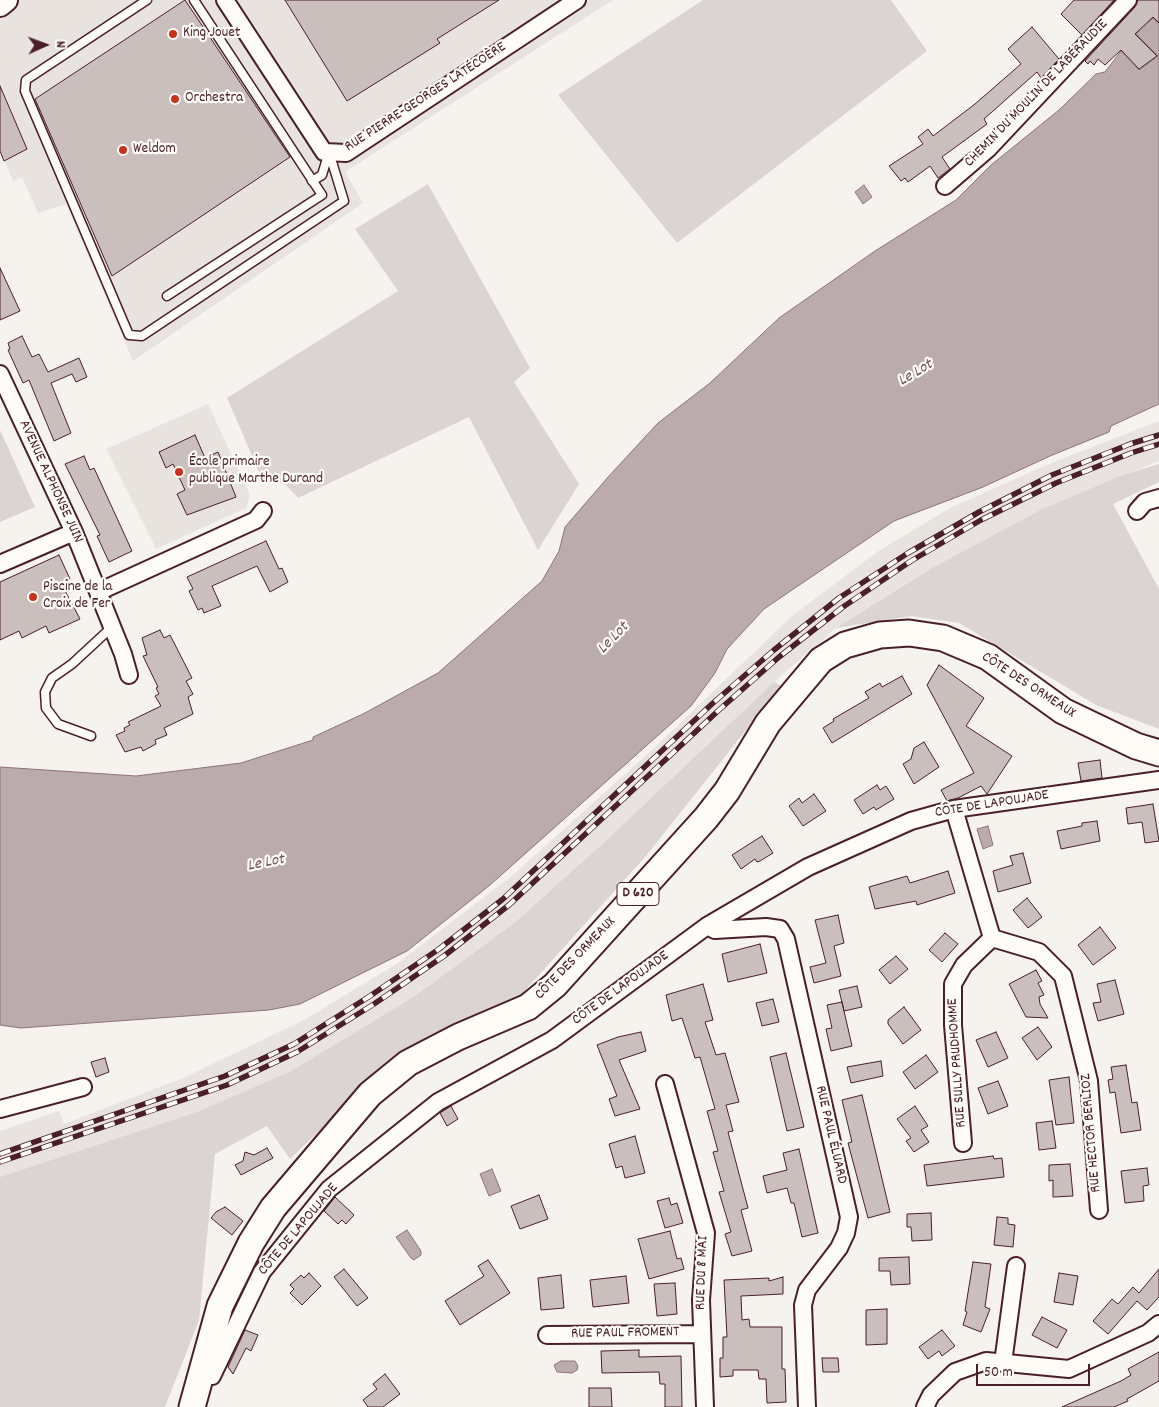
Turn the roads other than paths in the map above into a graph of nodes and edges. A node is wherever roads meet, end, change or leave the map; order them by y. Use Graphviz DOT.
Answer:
graph roads {
  1 [pos="6,0"];
  2 [pos="148,0"];
  3 [pos="194,0"];
  4 [pos="225,0"];
  5 [pos="577,0"];
  6 [pos="1128,0"];
  7 [pos="0,5"];
  8 [pos="329,152"];
  9 [pos="312,181"];
  10 [pos="945,186"];
  11 [pos="167,296"];
  12 [pos="0,374"];
  13 [pos="1159,498"];
  14 [pos="1137,511"];
  15 [pos="263,512"];
  16 [pos="74,532"];
  17 [pos="0,564"];
  18 [pos="98,592"];
  19 [pos="112,627"];
  20 [pos="128,675"];
  21 [pos="91,736"];
  22 [pos="1159,753"];
  23 [pos="1159,780"];
  24 [pos="954,809"];
  25 [pos="707,926"];
  26 [pos="992,938"];
  27 [pos="665,1084"];
  28 [pos="82,1087"];
  29 [pos="0,1110"];
  30 [pos="963,1142"];
  31 [pos="1099,1210"];
  32 [pos="1016,1266"];
  33 [pos="1159,1324"];
  34 [pos="702,1334"];
  35 [pos="547,1335"];
  36 [pos="1003,1363"];
  37 [pos="201,1375"];
  38 [pos="192,1407"];
  39 [pos="705,1407"];
  40 [pos="807,1407"];
  41 [pos="925,1407"];
  1 -- 7 [label="street"];
  2 -- 8 [label="lane"];
  3 -- 9 [label="lane"];
  4 -- 8 [label="street, RUE PIERRE-GEORGES LATÉCOÈRE"];
  5 -- 8 [label="street, RUE PIERRE-GEORGES LATÉCOÈRE"];
  6 -- 10 [label="street, CHEMIN DU MOULIN DE LABÉRAUDIE"];
  8 -- 9 [label="lane"];
  9 -- 11 [label="lane"];
  12 -- 16 [label="street, AVENUE ALPHONSE JUIN"];
  13 -- 14 [label="street"];
  15 -- 18 [label="street"];
  16 -- 17 [label="street"];
  16 -- 18 [label="street, AVENUE ALPHONSE JUIN"];
  18 -- 19 [label="street, AVENUE ALPHONSE JUIN"];
  19 -- 20 [label="street, AVENUE ALPHONSE JUIN"];
  19 -- 21 [label="lane"];
  22 -- 37 [label="main road, CÔTE DES ORMEAUX / D 620"];
  23 -- 24 [label="street, CÔTE DE LAPOUJADE"];
  24 -- 25 [label="street, CÔTE DE LAPOUJADE"];
  24 -- 26 [label="street"];
  25 -- 37 [label="street, CÔTE DE LAPOUJADE"];
  25 -- 40 [label="street, RUE PAUL ÉLUARD"];
  26 -- 30 [label="street, RUE SULLY PRUDHOMME"];
  26 -- 31 [label="street, RUE HECTOR BERLIOZ"];
  27 -- 34 [label="street, RUE DU 8 MAI"];
  28 -- 29 [label="street"];
  32 -- 36 [label="street"];
  33 -- 36 [label="street"];
  34 -- 35 [label="street, RUE PAUL FROMENT"];
  34 -- 39 [label="street, RUE DU 8 MAI"];
  36 -- 41 [label="street"];
  37 -- 38 [label="main road, D 620"];
}
